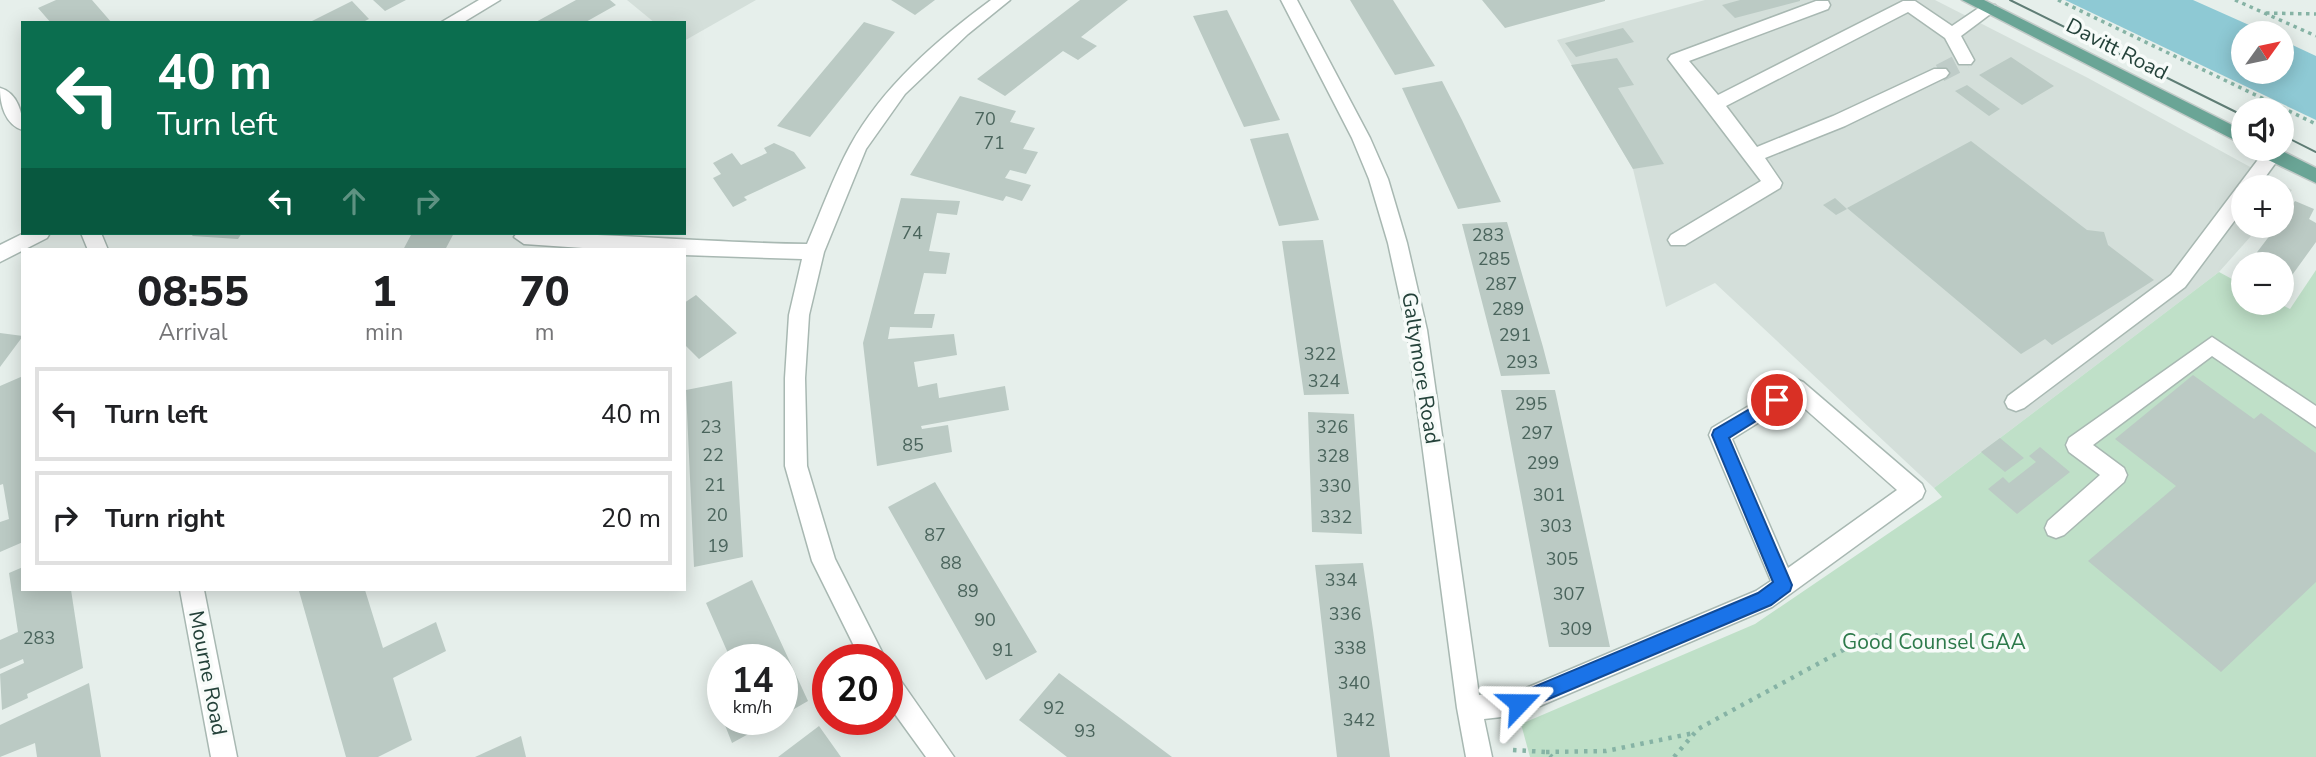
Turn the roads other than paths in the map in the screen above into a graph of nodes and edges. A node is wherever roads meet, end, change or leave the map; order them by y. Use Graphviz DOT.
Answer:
graph roads {
  1 [pos="492,0"];
  2 [pos="1002,0"];
  3 [pos="1289,0"];
  4 [pos="1969,0"];
  5 [pos="1822,5"];
  6 [pos="1989,9"];
  7 [pos="452,21"];
  8 [pos="1952,34"];
  9 [pos="1965,60"];
  10 [pos="1940,73"];
  11 [pos="0,94"];
  12 [pos="1715,104"];
  13 [pos="21,121"];
  14 [pos="2231,132"];
  15 [pos="1753,156"];
  16 [pos="2287,161"];
  17 [pos="2316,176"];
  18 [pos="2231,210"];
  19 [pos="36,235"];
  20 [pos="524,237"];
  21 [pos="1678,240"];
  22 [pos="814,252"];
  23 [pos="0,254"];
  24 [pos="2016,402"];
  25 [pos="2316,418"];
  26 [pos="2056,528"];
  27 [pos="1784,585"];
  28 [pos="192,591"];
  29 [pos="866,644"];
  30 [pos="903,704"];
  31 [pos="1469,708"];
  32 [pos="224,757"];
  33 [pos="941,757"];
  34 [pos="1479,757"];
  1 -- 7 [label="street"];
  2 -- 22 [label="street"];
  3 -- 31 [label="street, Galtymore Road"];
  4 -- 6 [label="main road, Davitt Road"];
  5 -- 12 [label="street"];
  6 -- 8 [label="street"];
  6 -- 14 [label="main road, Davitt Road"];
  8 -- 9 [label="street"];
  8 -- 12 [label="street"];
  10 -- 15 [label="street"];
  11 -- 13 [label="street"];
  12 -- 15 [label="street"];
  15 -- 21 [label="street"];
  16 -- 17 [label="main road"];
  18 -- 24 [label="street"];
  19 -- 23 [label="street"];
  20 -- 22 [label="street"];
  22 -- 29 [label="street"];
  25 -- 26 [label="street"];
  27 -- 27 [label="street"];
  27 -- 31 [label="street"];
  28 -- 32 [label="street, Mourne Road"];
  30 -- 33 [label="street"];
  31 -- 34 [label="street, Galtymore Road"];
}
